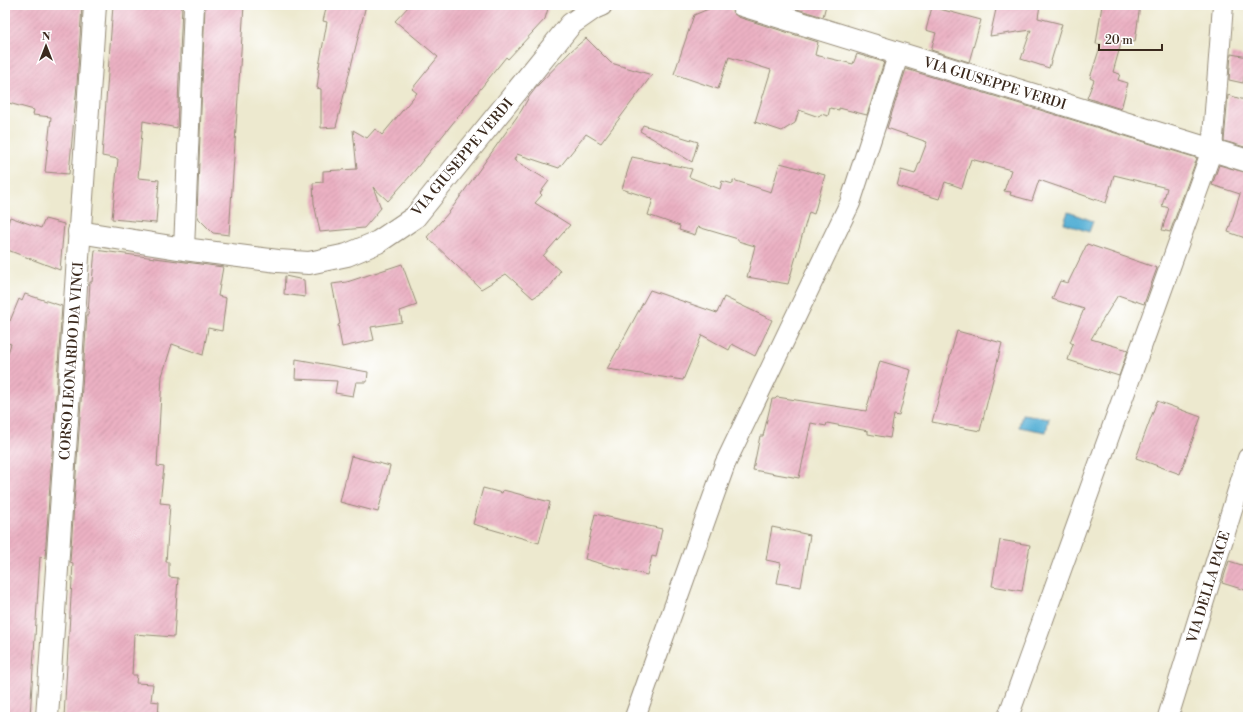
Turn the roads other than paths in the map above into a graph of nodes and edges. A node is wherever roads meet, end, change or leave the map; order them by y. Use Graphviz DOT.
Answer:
graph roads {
  1 [pos="95,5"];
  2 [pos="194,5"];
  3 [pos="601,5"];
  4 [pos="742,5"];
  5 [pos="1223,5"];
  6 [pos="899,54"];
  7 [pos="1212,150"];
  8 [pos="1248,162"];
  9 [pos="79,232"];
  10 [pos="184,249"];
  11 [pos="1248,458"];
  12 [pos="47,717"];
  13 [pos="636,717"];
  14 [pos="1008,717"];
  15 [pos="1168,717"];
  1 -- 9 [label="street, CORSO LEONARDO DA VINCI"];
  2 -- 10 [label="street"];
  3 -- 10 [label="street, VIA GIUSEPPE VERDI"];
  4 -- 6 [label="street, VIA GIUSEPPE VERDI"];
  5 -- 7 [label="street"];
  6 -- 7 [label="street, VIA GIUSEPPE VERDI"];
  6 -- 13 [label="street"];
  7 -- 8 [label="street, VIA GIUSEPPE VERDI"];
  7 -- 14 [label="street"];
  9 -- 10 [label="street, VIA GIUSEPPE VERDI"];
  9 -- 12 [label="street, CORSO LEONARDO DA VINCI"];
  11 -- 15 [label="street, VIA DELLA PACE"];
}
